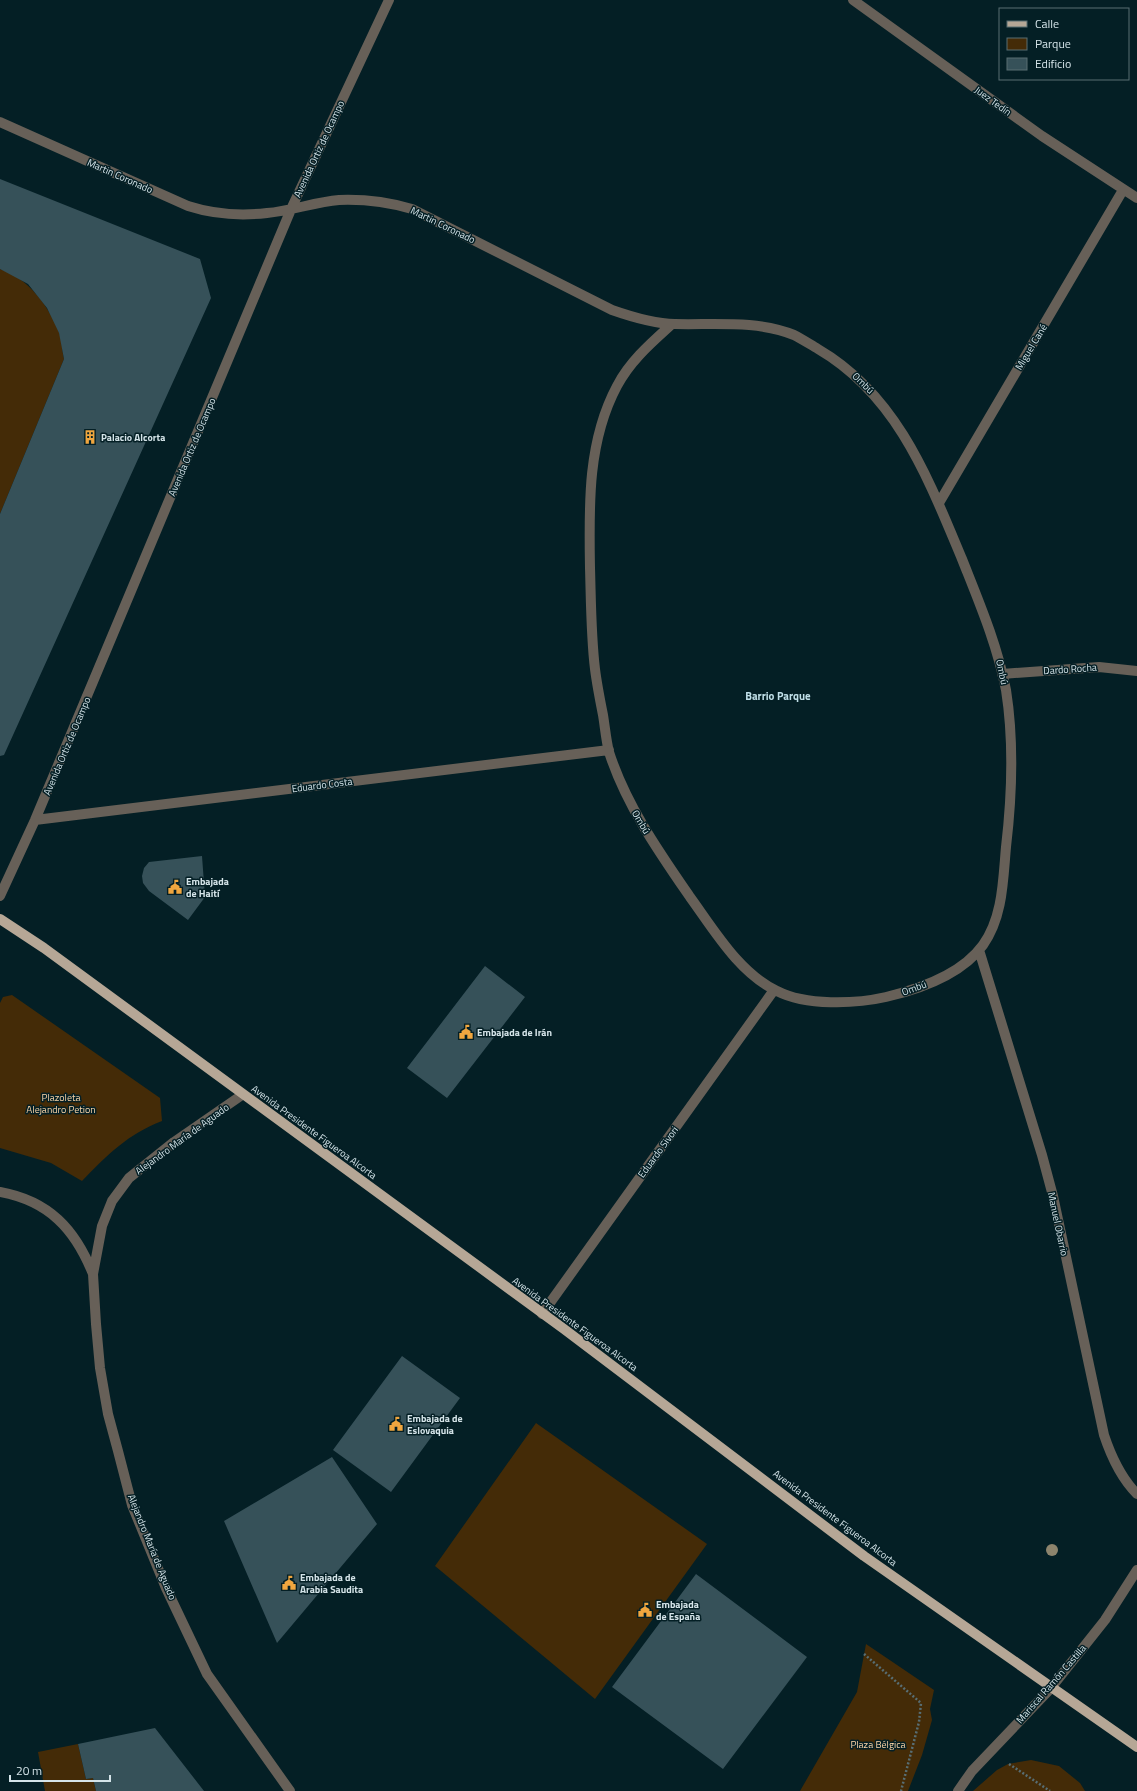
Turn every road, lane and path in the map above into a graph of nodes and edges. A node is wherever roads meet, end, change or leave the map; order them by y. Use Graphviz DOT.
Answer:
graph roads {
  1 [pos="389,0"];
  2 [pos="853,0"];
  3 [pos="0,122"];
  4 [pos="1123,190"];
  5 [pos="1137,198"];
  6 [pos="292,207"];
  7 [pos="672,324"];
  8 [pos="939,503"];
  9 [pos="1137,671"];
  10 [pos="1002,674"];
  11 [pos="609,750"];
  12 [pos="35,820"];
  13 [pos="0,896"];
  14 [pos="0,919"];
  15 [pos="979,950"];
  16 [pos="774,990"];
  17 [pos="242,1095"];
  18 [pos="0,1192"];
  19 [pos="93,1274"];
  20 [pos="542,1314"];
  21 [pos="1137,1494"];
  22 [pos="1137,1570"];
  23 [pos="864,1654"];
  24 [pos="1051,1688"];
  25 [pos="1137,1747"];
  26 [pos="1008,1764"];
  27 [pos="290,1791"];
  28 [pos="901,1791"];
  29 [pos="958,1791"];
  30 [pos="1050,1791"];
  1 -- 6 [label="street, Avenida Ortiz de Ocampo"];
  2 -- 4 [label="street, Juez Tedín"];
  3 -- 6 [label="street, Martin Coronado"];
  4 -- 5 [label="street, Juez Tedín"];
  4 -- 8 [label="street, Miguel Cané"];
  6 -- 7 [label="street, Martin Coronado"];
  6 -- 12 [label="street, Avenida Ortiz de Ocampo"];
  7 -- 8 [label="street, Ombú"];
  7 -- 11 [label="street, Ombú"];
  8 -- 10 [label="street, Ombú"];
  9 -- 10 [label="street, Dardo Rocha"];
  10 -- 15 [label="street, Ombú"];
  11 -- 12 [label="street, Eduardo Costa"];
  11 -- 16 [label="street, Ombú"];
  12 -- 13 [label="street, Avenida Ortiz de Ocampo"];
  14 -- 17 [label="main road, Avenida Presidente Figueroa Alcorta"];
  15 -- 16 [label="street, Ombú"];
  15 -- 21 [label="street, Manuel Obarrio"];
  16 -- 20 [label="street, Eduardo Sivori"];
  17 -- 19 [label="street, Alejandro María de Aguado"];
  17 -- 20 [label="main road, Avenida Presidente Figueroa Alcorta"];
  18 -- 19 [label="street, Alejandro María de Aguado"];
  19 -- 27 [label="street, Alejandro María de Aguado"];
  20 -- 24 [label="main road, Avenida Presidente Figueroa Alcorta"];
  22 -- 24 [label="street, Mariscal Ramón Castilla"];
  23 -- 28 [label="path"];
  24 -- 25 [label="main road, Avenida Presidente Figueroa Alcorta"];
  24 -- 29 [label="street, Mariscal Ramón Castilla"];
  26 -- 30 [label="path"];
}
